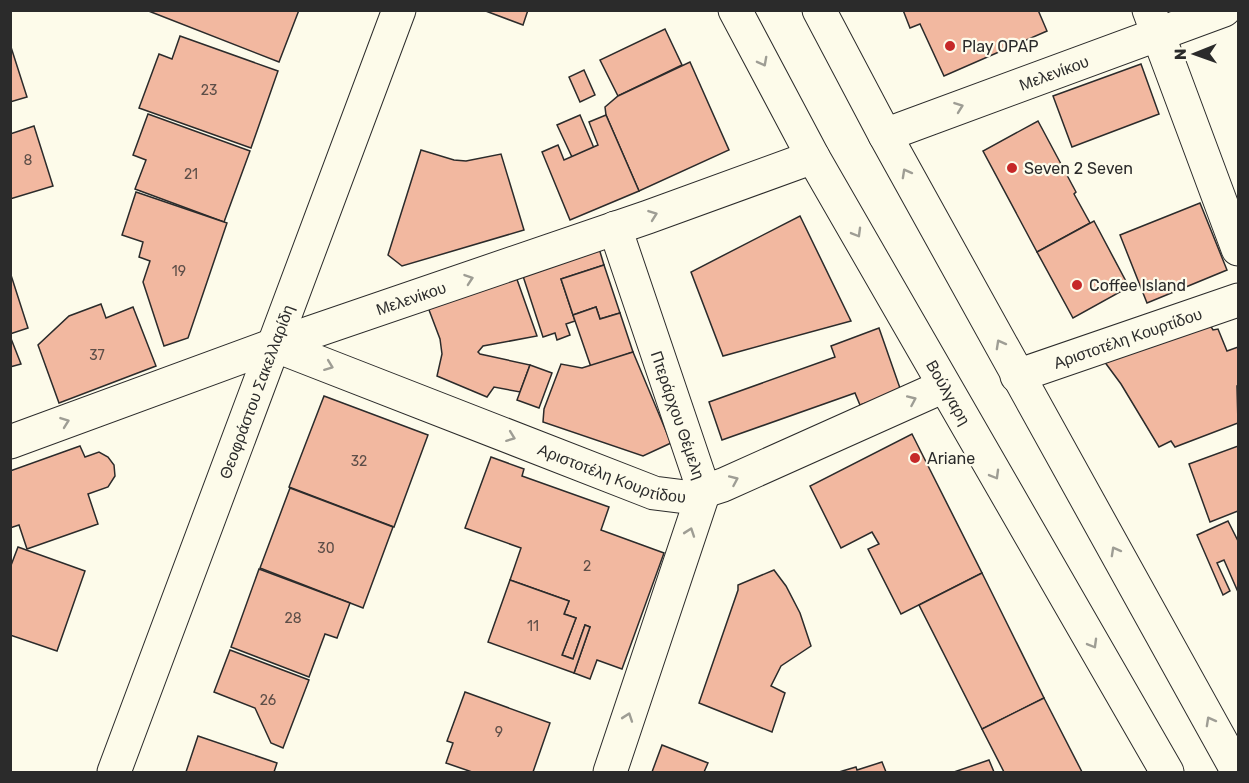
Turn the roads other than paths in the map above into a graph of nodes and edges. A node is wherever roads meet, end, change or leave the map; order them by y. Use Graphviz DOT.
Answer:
graph roads {
  1 [pos="399,10"];
  2 [pos="735,10"];
  3 [pos="819,10"];
  4 [pos="1224,10"];
  5 [pos="1154,22"];
  6 [pos="885,135"];
  7 [pos="813,157"];
  8 [pos="615,228"];
  9 [pos="1239,249"];
  10 [pos="1239,300"];
  11 [pos="274,345"];
  12 [pos="1017,376"];
  13 [pos="944,386"];
  14 [pos="10,442"];
  15 [pos="704,491"];
  16 [pos="1236,762"];
  17 [pos="114,772"];
  18 [pos="610,772"];
  19 [pos="1167,772"];
  1 -- 11 [label="street, Θεοφράστου Σακελλαρίδη"];
  2 -- 7 [label="street, Βούλγαρη, one-way"];
  3 -- 6 [label="street"];
  4 -- 5 [label="street, Μελενίκου"];
  6 -- 5 [label="street, Μελενίκου, one-way"];
  5 -- 9 [label="street"];
  12 -- 6 [label="street, one-way"];
  8 -- 7 [label="street, Μελενίκου, one-way"];
  7 -- 13 [label="street, Βούλγαρη, one-way"];
  11 -- 8 [label="street, Μελενίκου, one-way"];
  8 -- 15 [label="street, Πτεράρχου Θέμελη"];
  10 -- 12 [label="street, Αριστοτέλη Κουρτίδου"];
  14 -- 11 [label="street, Μελενίκου, one-way"];
  11 -- 15 [label="street, Αριστοτέλη Κουρτίδου, one-way"];
  11 -- 17 [label="street, Θεοφράστου Σακελλαρίδη"];
  16 -- 12 [label="street, one-way"];
  15 -- 13 [label="street, Αριστοτέλη Κουρτίδου, one-way"];
  13 -- 19 [label="street, Βούλγαρη, one-way"];
  18 -- 15 [label="street, Πτεράρχου Θέμελη, one-way"];
}
